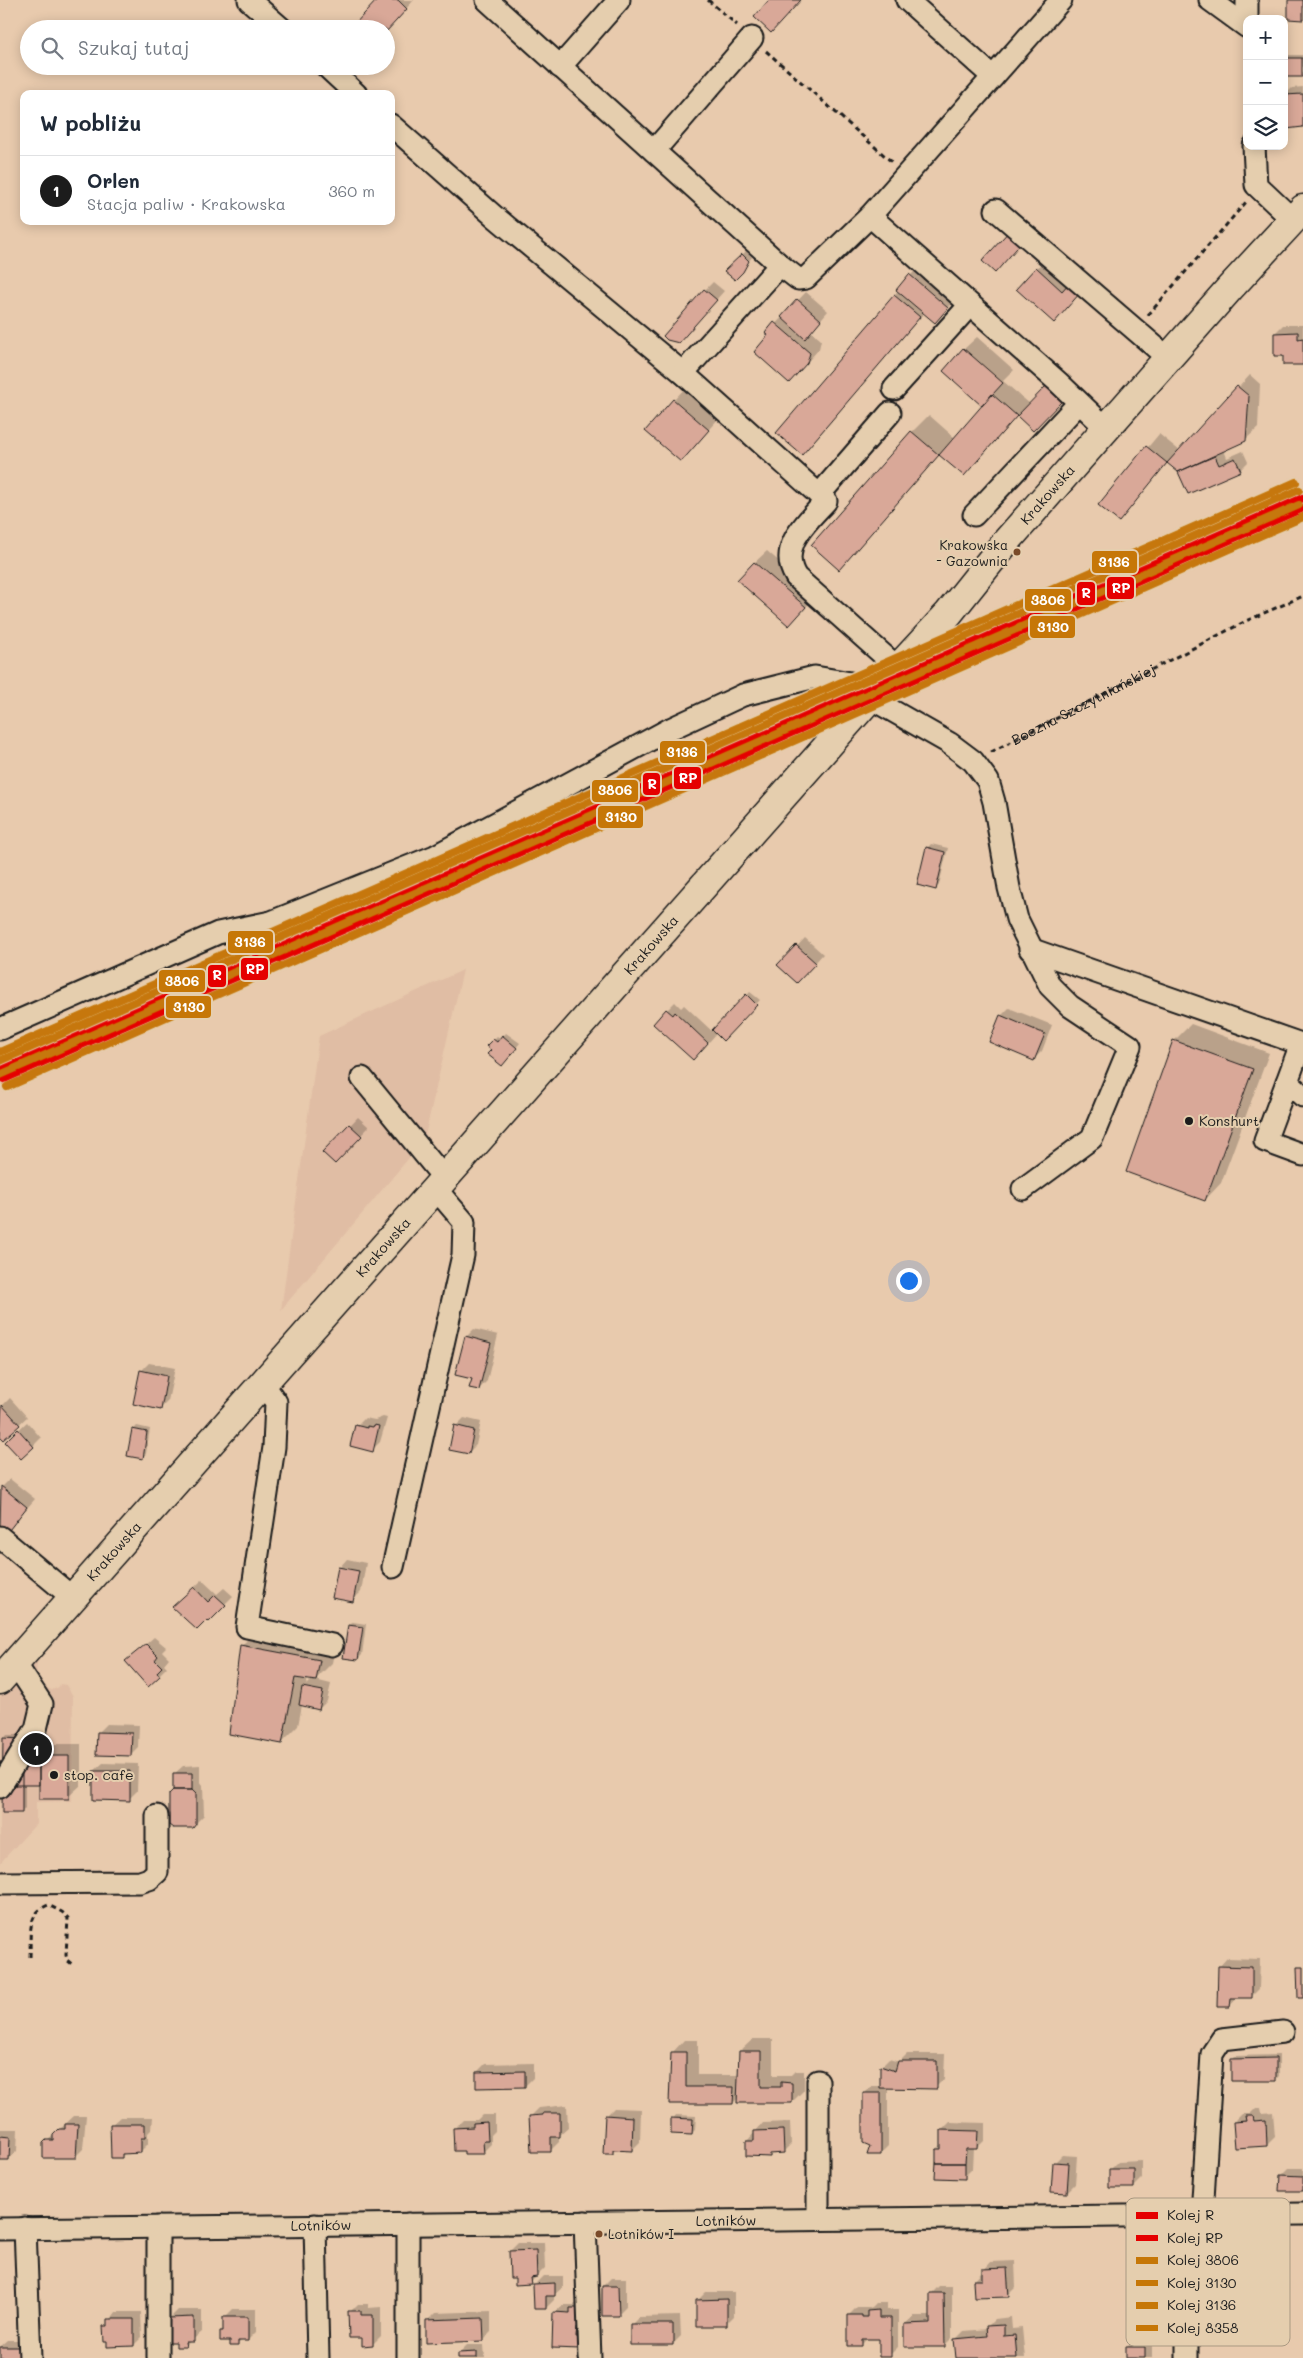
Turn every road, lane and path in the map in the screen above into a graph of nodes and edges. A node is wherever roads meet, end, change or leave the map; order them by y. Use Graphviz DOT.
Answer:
graph roads {
  1 [pos="249,0"];
  2 [pos="487,0"];
  3 [pos="619,0"];
  4 [pos="708,0"];
  5 [pos="907,0"];
  6 [pos="1062,0"];
  7 [pos="1210,0"];
  8 [pos="1247,0"];
  9 [pos="1247,15"];
  10 [pos="272,20"];
  11 [pos="1243,24"];
  12 [pos="752,38"];
  13 [pos="560,67"];
  14 [pos="336,75"];
  15 [pos="993,77"];
  16 [pos="352,90"];
  17 [pos="395,129"];
  18 [pos="1254,150"];
  19 [pos="654,151"];
  20 [pos="906,175"];
  21 [pos="1256,186"];
  22 [pos="996,210"];
  23 [pos="1298,214"];
  24 [pos="870,216"];
  25 [pos="780,265"];
  26 [pos="970,305"];
  27 [pos="1154,307"];
  28 [pos="1168,358"];
  29 [pos="683,373"];
  30 [pos="894,389"];
  31 [pos="1080,403"];
  32 [pos="890,413"];
  33 [pos="1106,428"];
  34 [pos="819,495"];
  35 [pos="974,515"];
  36 [pos="1303,596"];
  37 [pos="898,668"];
  38 [pos="870,698"];
  39 [pos="973,761"];
  40 [pos="1030,948"];
  41 [pos="0,1029"];
  42 [pos="362,1078"];
  43 [pos="1287,1082"];
  44 [pos="1303,1096"];
  45 [pos="1303,1155"];
  46 [pos="440,1183"];
  47 [pos="1023,1189"];
  48 [pos="263,1384"];
  49 [pos="0,1537"];
  50 [pos="392,1567"];
  51 [pos="73,1598"];
  52 [pos="332,1645"];
  53 [pos="7,1671"];
  54 [pos="0,1787"];
  55 [pos="157,1816"];
  56 [pos="0,1883"];
  57 [pos="30,1957"];
  58 [pos="73,1964"];
  59 [pos="1283,2032"];
  60 [pos="818,2081"];
  61 [pos="1197,2198"];
  62 [pos="1290,2214"];
  63 [pos="1303,2214"];
  64 [pos="1126,2216"];
  65 [pos="818,2219"];
  66 [pos="584,2222"];
  67 [pos="408,2224"];
  68 [pos="315,2225"];
  69 [pos="158,2227"];
  70 [pos="25,2228"];
  71 [pos="0,2229"];
  72 [pos="30,2358"];
  73 [pos="158,2358"];
  74 [pos="318,2358"];
  75 [pos="408,2358"];
  76 [pos="590,2358"];
  1 -- 10 [label="street"];
  2 -- 13 [label="street"];
  3 -- 13 [label="street"];
  4 -- 12 [label="path"];
  5 -- 15 [label="street"];
  6 -- 15 [label="street"];
  7 -- 11 [label="street"];
  8 -- 9 [label="street"];
  12 -- 19 [label="street"];
  12 -- 20 [label="path"];
  13 -- 19 [label="street"];
  14 -- 16 [label="street"];
  15 -- 20 [label="street"];
  17 -- 29 [label="street"];
  18 -- 21 [label="street"];
  19 -- 25 [label="street"];
  20 -- 24 [label="street"];
  21 -- 23 [label="street"];
  21 -- 27 [label="path"];
  22 -- 28 [label="street"];
  23 -- 28 [label="main road, Krakowska"];
  24 -- 25 [label="street"];
  24 -- 26 [label="street"];
  25 -- 29 [label="street"];
  26 -- 30 [label="street"];
  26 -- 31 [label="street"];
  28 -- 33 [label="main road, Krakowska"];
  29 -- 34 [label="street"];
  31 -- 33 [label="street"];
  31 -- 35 [label="street"];
  32 -- 34 [label="street"];
  33 -- 37 [label="main road, Krakowska"];
  34 -- 37 [label="street"];
  36 -- 39 [label="path, Boczna Szczytniańskiej"];
  37 -- 38 [label="main road, Krakowska"];
  38 -- 39 [label="street"];
  38 -- 41 [label="street"];
  38 -- 46 [label="main road, Krakowska"];
  39 -- 40 [label="street"];
  40 -- 43 [label="street"];
  40 -- 47 [label="street"];
  42 -- 46 [label="street"];
  43 -- 44 [label="street"];
  43 -- 45 [label="street"];
  46 -- 48 [label="main road, Krakowska"];
  46 -- 50 [label="street"];
  48 -- 51 [label="main road, Krakowska"];
  48 -- 52 [label="street"];
  49 -- 51 [label="street"];
  51 -- 53 [label="main road, Krakowska"];
  53 -- 54 [label="street"];
  55 -- 56 [label="street"];
  57 -- 58 [label="path"];
  59 -- 61 [label="street"];
  60 -- 65 [label="street"];
  62 -- 63 [label="street, Lotników"];
  64 -- 65 [label="street, Lotników"];
  65 -- 66 [label="street, Lotników"];
  66 -- 67 [label="street, Lotników"];
  66 -- 76 [label="street"];
  67 -- 68 [label="street, Lotników"];
  67 -- 75 [label="street"];
  68 -- 69 [label="street, Lotników"];
  68 -- 74 [label="street"];
  69 -- 70 [label="street, Lotników"];
  69 -- 73 [label="street"];
  70 -- 71 [label="street, Lotników"];
  70 -- 72 [label="street"];
}
